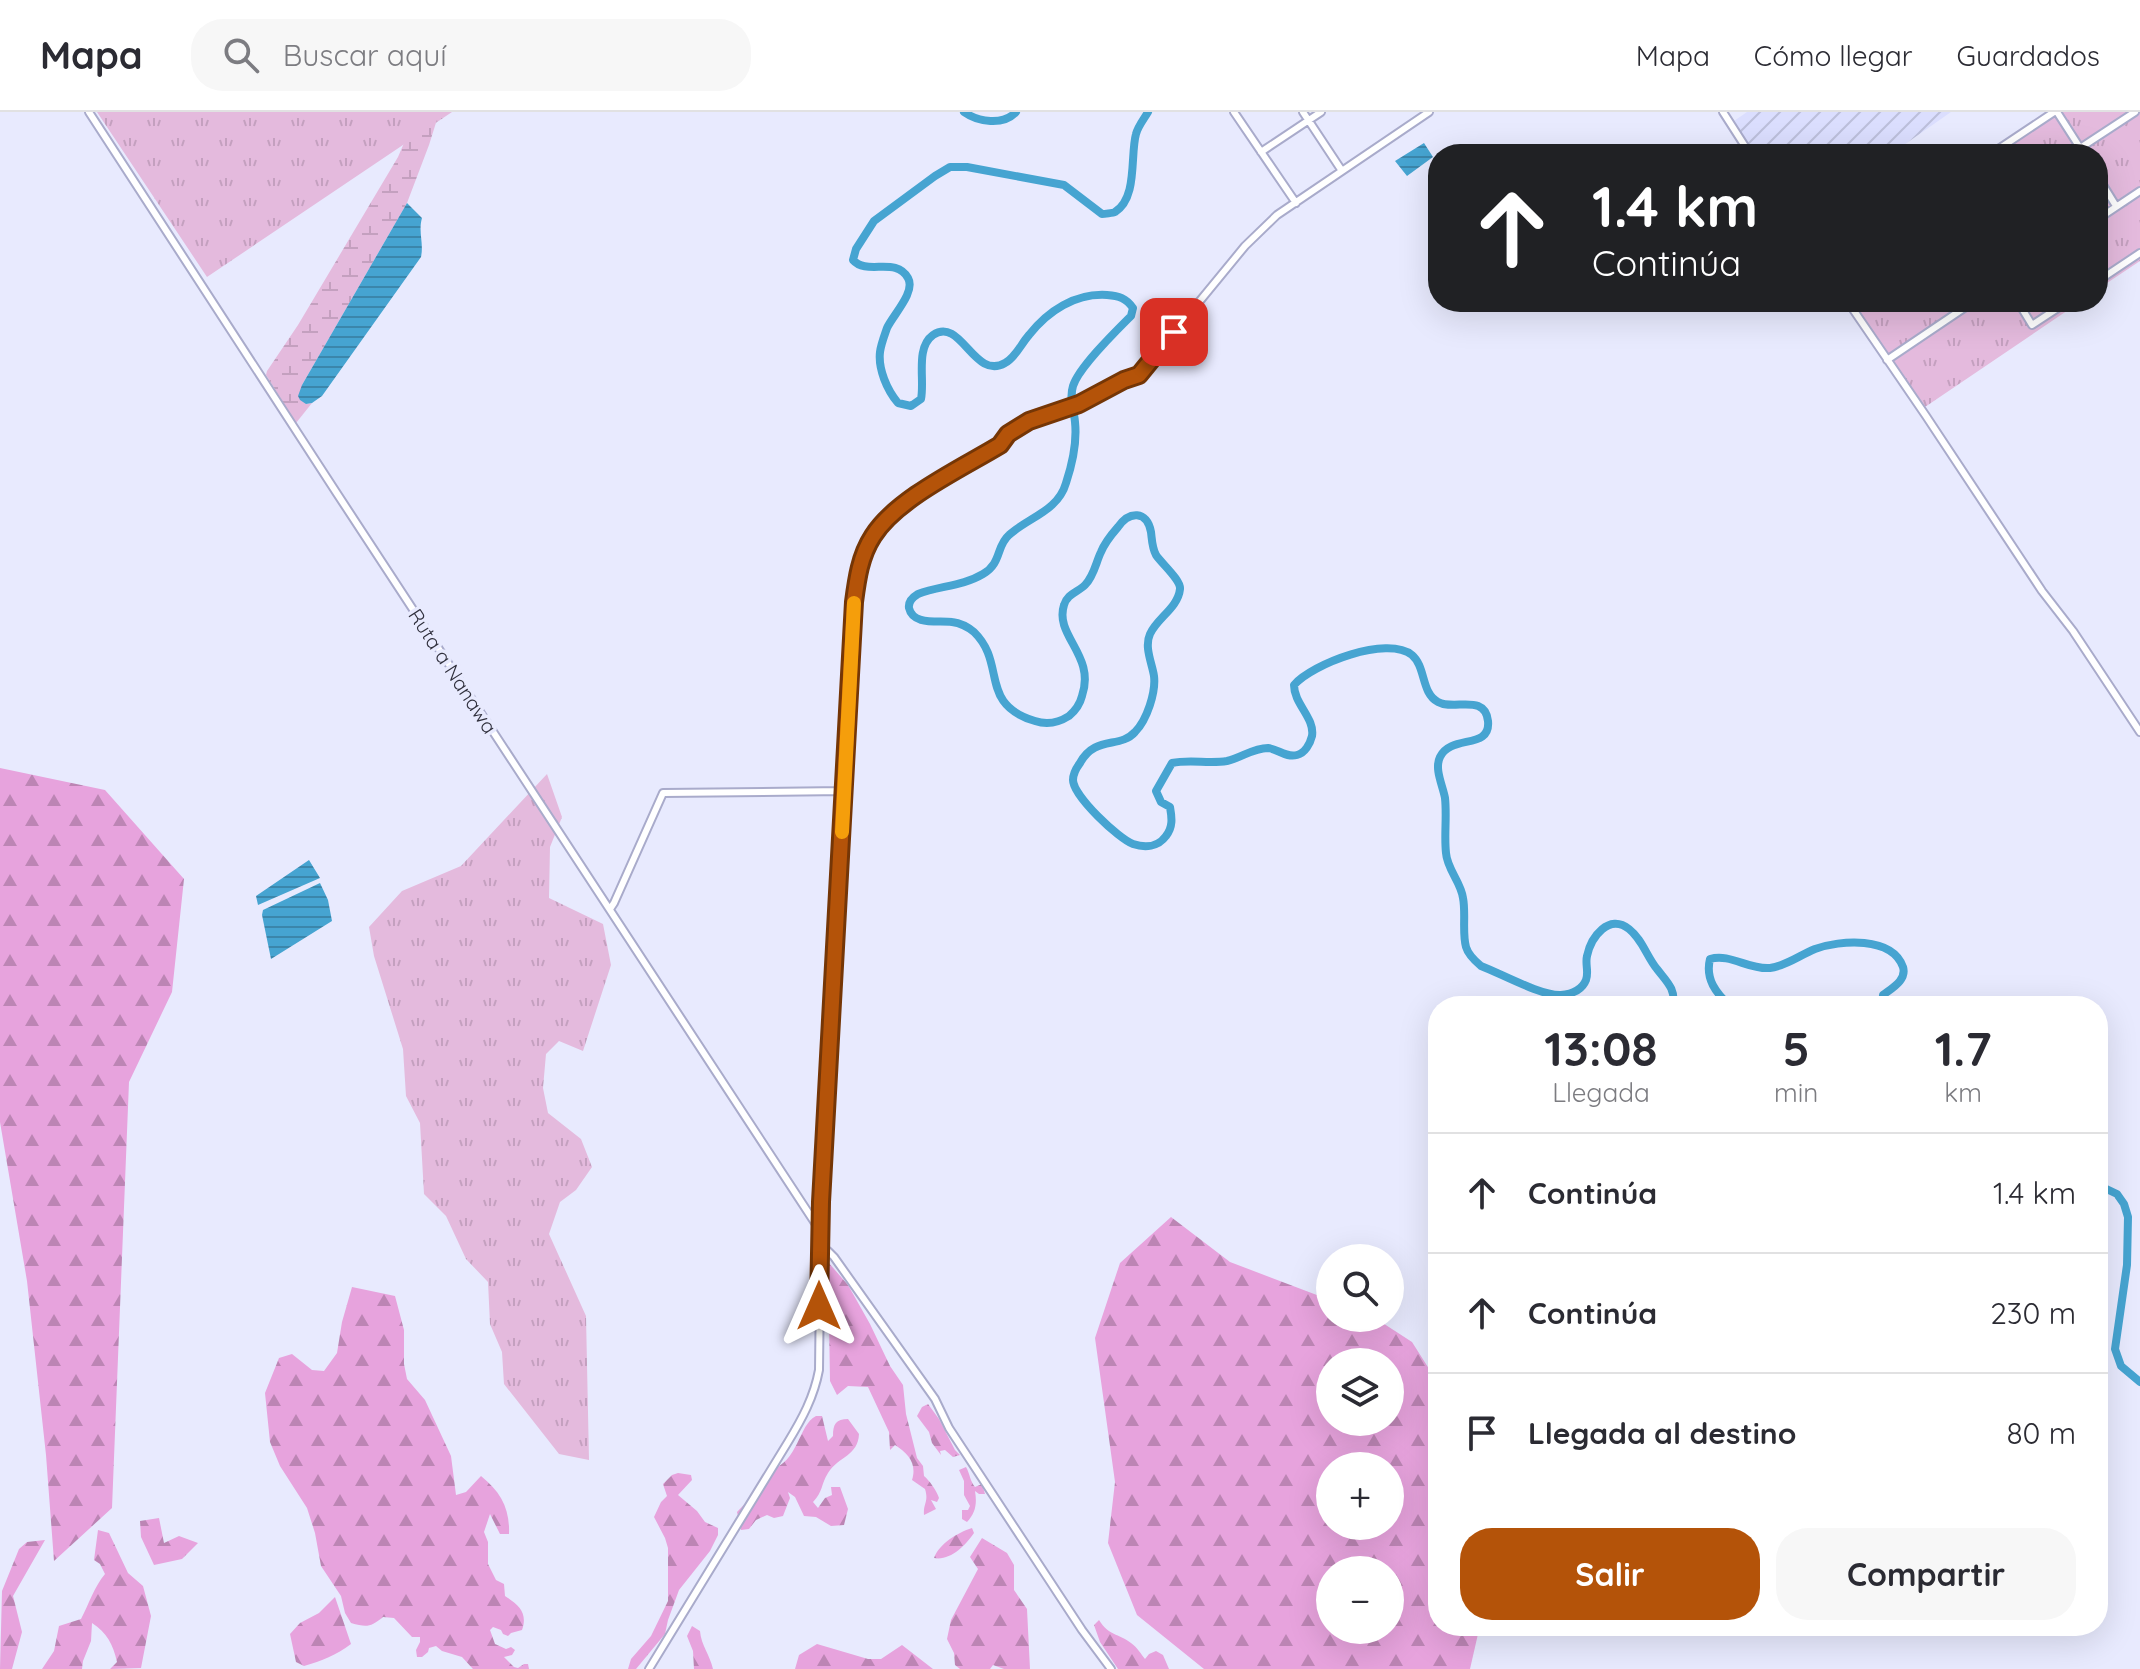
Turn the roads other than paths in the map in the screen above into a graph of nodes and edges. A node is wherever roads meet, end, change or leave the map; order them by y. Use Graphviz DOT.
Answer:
graph roads {
  1 [pos="89,112"];
  2 [pos="1234,112"];
  3 [pos="1303,112"];
  4 [pos="1321,112"];
  5 [pos="1428,112"];
  6 [pos="1723,112"];
  7 [pos="2056,112"];
  8 [pos="2135,112"];
  9 [pos="1308,121"];
  10 [pos="1744,144"];
  11 [pos="2006,144"];
  12 [pos="2077,144"];
  13 [pos="2092,144"];
  14 [pos="1261,152"];
  15 [pos="1342,171"];
  16 [pos="2140,191"];
  17 [pos="2108,193"];
  18 [pos="1296,203"];
  19 [pos="2116,206"];
  20 [pos="2108,212"];
  21 [pos="2140,253"];
  22 [pos="2108,274"];
  23 [pos="1855,312"];
  24 [pos="1958,312"];
  25 [pos="2024,312"];
  26 [pos="2052,312"];
  27 [pos="1887,360"];
  28 [pos="2140,732"];
  29 [pos="844,791"];
  30 [pos="610,909"];
  31 [pos="821,1202"];
  32 [pos="806,1207"];
  33 [pos="819,1229"];
  34 [pos="819,1248"];
  35 [pos="649,1669"];
  36 [pos="1111,1669"];
  1 -- 30 [label="street, Ruta a Nanawa"];
  2 -- 14 [label="street"];
  3 -- 9 [label="street"];
  4 -- 9 [label="street"];
  5 -- 15 [label="street"];
  6 -- 10 [label="street"];
  7 -- 11 [label="street"];
  7 -- 12 [label="street"];
  8 -- 13 [label="street"];
  9 -- 14 [label="street"];
  9 -- 15 [label="street"];
  14 -- 18 [label="street"];
  15 -- 18 [label="street"];
  16 -- 19 [label="street"];
  17 -- 19 [label="street"];
  18 -- 29 [label="street"];
  19 -- 20 [label="street"];
  21 -- 22 [label="street"];
  23 -- 27 [label="street"];
  24 -- 27 [label="street"];
  25 -- 26 [label="street"];
  27 -- 28 [label="street"];
  29 -- 30 [label="street"];
  29 -- 31 [label="street"];
  30 -- 32 [label="street, Ruta a Nanawa"];
  31 -- 32 [label="street"];
  31 -- 33 [label="street"];
  32 -- 33 [label="street, Ruta a Nanawa"];
  33 -- 34 [label="street"];
  34 -- 35 [label="street"];
  34 -- 36 [label="street"];
}
